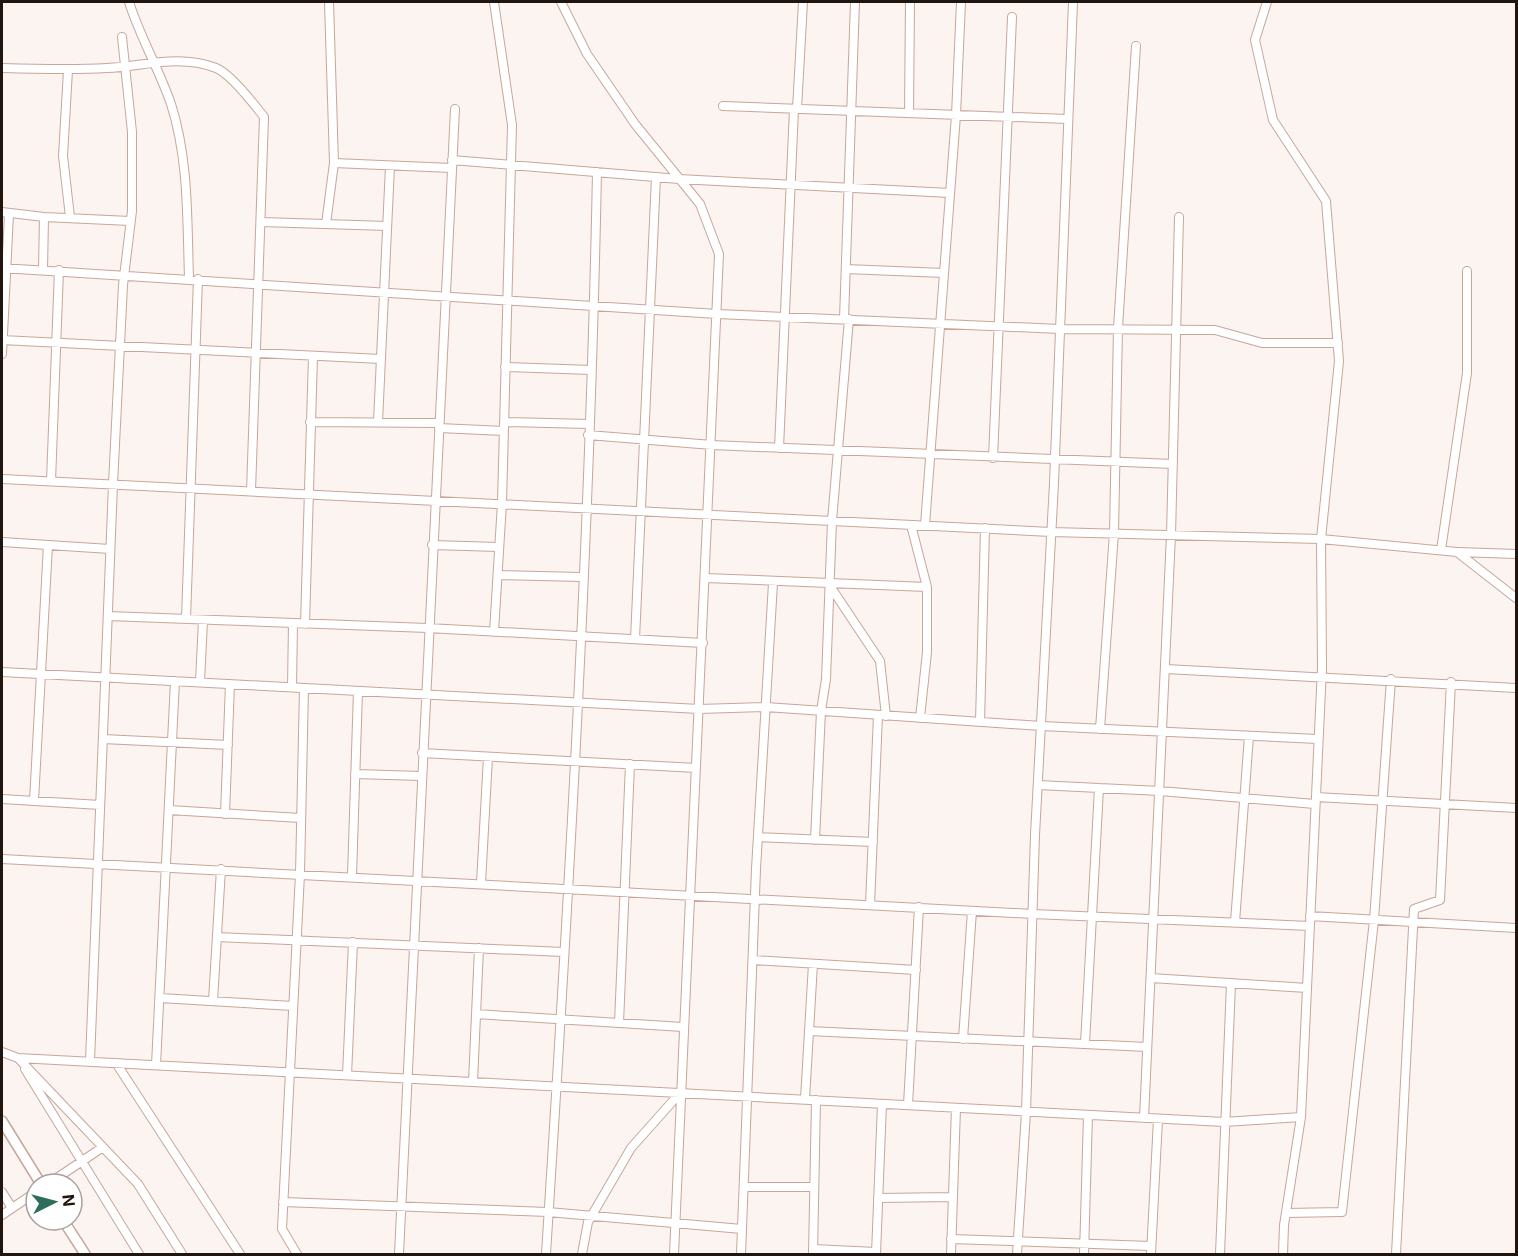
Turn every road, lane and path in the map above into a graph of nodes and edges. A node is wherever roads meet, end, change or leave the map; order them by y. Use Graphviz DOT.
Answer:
graph roads {
  1 [pos="129,2"];
  2 [pos="329,2"];
  3 [pos="494,2"];
  4 [pos="561,2"];
  5 [pos="803,2"];
  6 [pos="855,2"];
  7 [pos="910,2"];
  8 [pos="961,2"];
  9 [pos="1073,2"];
  10 [pos="1267,2"];
  11 [pos="1012,17"];
  12 [pos="122,36"];
  13 [pos="1136,46"];
  14 [pos="152,62"];
  15 [pos="125,67"];
  16 [pos="2,68"];
  17 [pos="68,70"];
  18 [pos="723,106"];
  19 [pos="454,109"];
  20 [pos="796,109"];
  21 [pos="849,111"];
  22 [pos="909,113"];
  23 [pos="956,115"];
  24 [pos="1006,117"];
  25 [pos="1067,119"];
  26 [pos="333,163"];
  27 [pos="452,164"];
  28 [pos="511,165"];
  29 [pos="390,166"];
  30 [pos="597,172"];
  31 [pos="656,177"];
  32 [pos="679,179"];
  33 [pos="790,186"];
  34 [pos="848,189"];
  35 [pos="950,193"];
  36 [pos="5,213"];
  37 [pos="44,217"];
  38 [pos="70,217"];
  39 [pos="1179,217"];
  40 [pos="130,221"];
  41 [pos="262,222"];
  42 [pos="326,224"];
  43 [pos="387,226"];
  44 [pos="4,268"];
  45 [pos="846,269"];
  46 [pos="43,270"];
  47 [pos="59,270"];
  48 [pos="1467,271"];
  49 [pos="125,273"];
  50 [pos="944,273"];
  51 [pos="189,278"];
  52 [pos="198,279"];
  53 [pos="260,283"];
  54 [pos="384,291"];
  55 [pos="446,295"];
  56 [pos="507,299"];
  57 [pos="594,305"];
  58 [pos="649,309"];
  59 [pos="717,314"];
  60 [pos="785,316"];
  61 [pos="847,319"];
  62 [pos="940,324"];
  63 [pos="998,326"];
  64 [pos="1118,328"];
  65 [pos="1176,328"];
  66 [pos="1060,329"];
  67 [pos="2,340"];
  68 [pos="56,342"];
  69 [pos="1338,343"];
  70 [pos="120,344"];
  71 [pos="196,349"];
  72 [pos="257,352"];
  73 [pos="2,354"];
  74 [pos="313,356"];
  75 [pos="381,359"];
  76 [pos="505,367"];
  77 [pos="591,370"];
  78 [pos="310,422"];
  79 [pos="378,422"];
  80 [pos="504,422"];
  81 [pos="589,424"];
  82 [pos="439,425"];
  83 [pos="504,431"];
  84 [pos="588,435"];
  85 [pos="644,439"];
  86 [pos="712,445"];
  87 [pos="779,448"];
  88 [pos="838,451"];
  89 [pos="930,455"];
  90 [pos="993,458"];
  91 [pos="1055,460"];
  92 [pos="1115,462"];
  93 [pos="1173,464"];
  94 [pos="2,479"];
  95 [pos="51,481"];
  96 [pos="113,484"];
  97 [pos="191,488"];
  98 [pos="251,491"];
  99 [pos="307,494"];
  100 [pos="435,500"];
  101 [pos="502,503"];
  102 [pos="585,508"];
  103 [pos="642,511"];
  104 [pos="709,514"];
  105 [pos="832,521"];
  106 [pos="911,525"];
  107 [pos="925,525"];
  108 [pos="985,528"];
  109 [pos="1051,532"];
  110 [pos="1114,533"];
  111 [pos="1171,535"];
  112 [pos="1321,539"];
  113 [pos="2,542"];
  114 [pos="48,545"];
  115 [pos="432,545"];
  116 [pos="499,547"];
  117 [pos="110,549"];
  118 [pos="1441,550"];
  119 [pos="1457,552"];
  120 [pos="1516,554"];
  121 [pos="498,575"];
  122 [pos="582,577"];
  123 [pos="706,578"];
  124 [pos="773,583"];
  125 [pos="829,585"];
  126 [pos="927,587"];
  127 [pos="1516,598"];
  128 [pos="108,616"];
  129 [pos="186,619"];
  130 [pos="202,620"];
  131 [pos="293,623"];
  132 [pos="305,624"];
  133 [pos="428,628"];
  134 [pos="494,632"];
  135 [pos="579,636"];
  136 [pos="635,639"];
  137 [pos="703,643"];
  138 [pos="1166,669"];
  139 [pos="2,672"];
  140 [pos="41,674"];
  141 [pos="1321,675"];
  142 [pos="105,677"];
  143 [pos="1391,679"];
  144 [pos="175,681"];
  145 [pos="200,682"];
  146 [pos="1451,682"];
  147 [pos="230,684"];
  148 [pos="292,687"];
  149 [pos="304,688"];
  150 [pos="1516,688"];
  151 [pos="358,690"];
  152 [pos="425,694"];
  153 [pos="576,702"];
  154 [pos="766,707"];
  155 [pos="699,709"];
  156 [pos="821,711"];
  157 [pos="882,715"];
  158 [pos="920,718"];
  159 [pos="980,722"];
  160 [pos="1041,726"];
  161 [pos="1100,729"];
  162 [pos="1163,732"];
  163 [pos="1249,736"];
  164 [pos="103,739"];
  165 [pos="1318,739"];
  166 [pos="172,742"];
  167 [pos="228,745"];
  168 [pos="422,753"];
  169 [pos="488,757"];
  170 [pos="573,761"];
  171 [pos="630,764"];
  172 [pos="696,768"];
  173 [pos="355,774"];
  174 [pos="421,776"];
  175 [pos="1038,785"];
  176 [pos="1099,788"];
  177 [pos="1160,791"];
  178 [pos="1244,798"];
  179 [pos="2,799"];
  180 [pos="1316,800"];
  181 [pos="34,801"];
  182 [pos="1383,801"];
  183 [pos="100,805"];
  184 [pos="1444,806"];
  185 [pos="1516,808"];
  186 [pos="169,810"];
  187 [pos="225,814"];
  188 [pos="301,818"];
  189 [pos="758,837"];
  190 [pos="815,840"];
  191 [pos="873,842"];
  192 [pos="2,859"];
  193 [pos="98,863"];
  194 [pos="166,866"];
  195 [pos="221,869"];
  196 [pos="300,874"];
  197 [pos="352,876"];
  198 [pos="416,880"];
  199 [pos="481,883"];
  200 [pos="567,888"];
  201 [pos="624,891"];
  202 [pos="690,895"];
  203 [pos="755,898"];
  204 [pos="870,905"];
  205 [pos="919,908"];
  206 [pos="972,910"];
  207 [pos="1033,914"];
  208 [pos="1092,916"];
  209 [pos="1310,916"];
  210 [pos="1154,918"];
  211 [pos="1374,920"];
  212 [pos="1235,922"];
  213 [pos="1414,922"];
  214 [pos="1310,926"];
  215 [pos="1516,928"];
  216 [pos="217,937"];
  217 [pos="297,940"];
  218 [pos="353,942"];
  219 [pos="412,944"];
  220 [pos="480,948"];
  221 [pos="563,952"];
  222 [pos="753,960"];
  223 [pos="813,964"];
  224 [pos="916,970"];
  225 [pos="1151,978"];
  226 [pos="1231,983"];
  227 [pos="1307,988"];
  228 [pos="160,998"];
  229 [pos="213,1001"];
  230 [pos="293,1006"];
  231 [pos="476,1014"];
  232 [pos="560,1020"];
  233 [pos="619,1023"];
  234 [pos="683,1027"];
  235 [pos="809,1031"];
  236 [pos="912,1036"];
  237 [pos="963,1038"];
  238 [pos="1029,1042"];
  239 [pos="1085,1044"];
  240 [pos="1147,1047"];
  241 [pos="2,1052"];
  242 [pos="18,1058"];
  243 [pos="90,1061"];
  244 [pos="117,1063"];
  245 [pos="156,1065"];
  246 [pos="290,1072"];
  247 [pos="347,1075"];
  248 [pos="406,1078"];
  249 [pos="473,1082"];
  250 [pos="557,1086"];
  251 [pos="680,1093"];
  252 [pos="749,1095"];
  253 [pos="805,1099"];
  254 [pos="816,1100"];
  255 [pos="882,1104"];
  256 [pos="908,1105"];
  257 [pos="956,1108"];
  258 [pos="1026,1112"];
  259 [pos="1088,1115"];
  260 [pos="1300,1117"];
  261 [pos="1144,1118"];
  262 [pos="1158,1119"];
  263 [pos="2,1121"];
  264 [pos="1224,1122"];
  265 [pos="103,1147"];
  266 [pos="81,1162"];
  267 [pos="34,1172"];
  268 [pos="66,1172"];
  269 [pos="814,1186"];
  270 [pos="744,1187"];
  271 [pos="2,1192"];
  272 [pos="953,1197"];
  273 [pos="878,1198"];
  274 [pos="24,1200"];
  275 [pos="283,1202"];
  276 [pos="401,1207"];
  277 [pos="12,1208"];
  278 [pos="548,1212"];
  279 [pos="1286,1213"];
  280 [pos="2,1215"];
  281 [pos="592,1216"];
  282 [pos="675,1223"];
  283 [pos="742,1229"];
  284 [pos="71,1232"];
  285 [pos="951,1239"];
  286 [pos="1018,1241"];
  287 [pos="1084,1244"];
  288 [pos="1151,1250"];
  289 [pos="813,1252"];
  290 [pos="876,1253"];
  291 [pos="85,1254"];
  292 [pos="139,1254"];
  293 [pos="182,1254"];
  294 [pos="240,1254"];
  295 [pos="297,1254"];
  296 [pos="399,1254"];
  297 [pos="546,1254"];
  298 [pos="582,1254"];
  299 [pos="674,1254"];
  300 [pos="741,1254"];
  301 [pos="951,1254"];
  302 [pos="1017,1254"];
  303 [pos="1084,1254"];
  304 [pos="1220,1254"];
  305 [pos="1283,1254"];
  306 [pos="1396,1254"];
  1 -- 14 [label="street"];
  2 -- 26 [label="street"];
  3 -- 28 [label="street"];
  4 -- 32 [label="street"];
  5 -- 20 [label="street"];
  6 -- 21 [label="street"];
  7 -- 22 [label="street"];
  8 -- 23 [label="street"];
  9 -- 25 [label="street"];
  10 -- 69 [label="street"];
  11 -- 24 [label="street"];
  12 -- 15 [label="street"];
  13 -- 64 [label="street"];
  14 -- 15 [label="street"];
  14 -- 41 [label="street"];
  14 -- 51 [label="street"];
  15 -- 17 [label="street"];
  15 -- 40 [label="street"];
  16 -- 17 [label="street"];
  17 -- 38 [label="street"];
  18 -- 20 [label="street"];
  19 -- 27 [label="street"];
  20 -- 21 [label="street"];
  20 -- 33 [label="street"];
  21 -- 22 [label="street"];
  21 -- 34 [label="street"];
  22 -- 23 [label="street"];
  23 -- 24 [label="street"];
  23 -- 35 [label="street"];
  24 -- 25 [label="street"];
  24 -- 63 [label="street"];
  25 -- 66 [label="street"];
  26 -- 29 [label="street"];
  26 -- 42 [label="street"];
  27 -- 28 [label="street"];
  27 -- 29 [label="street"];
  27 -- 55 [label="street"];
  28 -- 30 [label="street"];
  28 -- 56 [label="street"];
  29 -- 43 [label="street"];
  30 -- 31 [label="street"];
  30 -- 57 [label="street"];
  31 -- 32 [label="street"];
  31 -- 58 [label="street"];
  32 -- 33 [label="street"];
  32 -- 59 [label="street"];
  33 -- 34 [label="street"];
  33 -- 60 [label="street"];
  34 -- 35 [label="street"];
  34 -- 45 [label="street"];
  35 -- 50 [label="street"];
  36 -- 37 [label="street"];
  36 -- 44 [label="street"];
  37 -- 38 [label="street"];
  37 -- 46 [label="street"];
  38 -- 40 [label="street"];
  39 -- 65 [label="street"];
  40 -- 49 [label="street"];
  41 -- 42 [label="street"];
  41 -- 53 [label="street"];
  42 -- 43 [label="street"];
  43 -- 54 [label="street"];
  44 -- 46 [label="street"];
  44 -- 67 [label="street"];
  45 -- 50 [label="street"];
  45 -- 61 [label="street"];
  46 -- 47 [label="street"];
  47 -- 49 [label="street"];
  47 -- 68 [label="street"];
  48 -- 118 [label="street"];
  49 -- 51 [label="street"];
  49 -- 70 [label="street"];
  50 -- 62 [label="street"];
  51 -- 52 [label="street"];
  52 -- 53 [label="street"];
  52 -- 71 [label="street"];
  53 -- 54 [label="street"];
  53 -- 72 [label="street"];
  54 -- 55 [label="street"];
  54 -- 75 [label="street"];
  55 -- 56 [label="street"];
  55 -- 82 [label="street"];
  56 -- 57 [label="street"];
  56 -- 76 [label="street"];
  57 -- 58 [label="street"];
  57 -- 77 [label="street"];
  58 -- 59 [label="street"];
  58 -- 85 [label="street"];
  59 -- 60 [label="street"];
  59 -- 86 [label="street"];
  60 -- 61 [label="street"];
  60 -- 87 [label="street"];
  61 -- 62 [label="street"];
  61 -- 88 [label="street"];
  62 -- 63 [label="street"];
  62 -- 89 [label="street"];
  63 -- 66 [label="street"];
  63 -- 90 [label="street"];
  64 -- 65 [label="street"];
  64 -- 66 [label="street"];
  64 -- 92 [label="street"];
  65 -- 69 [label="street"];
  65 -- 93 [label="street"];
  66 -- 91 [label="street"];
  67 -- 68 [label="street"];
  67 -- 73 [label="street"];
  68 -- 70 [label="street"];
  68 -- 95 [label="street"];
  69 -- 112 [label="street"];
  70 -- 71 [label="street"];
  70 -- 96 [label="street"];
  71 -- 72 [label="street"];
  71 -- 97 [label="street"];
  72 -- 74 [label="street"];
  72 -- 98 [label="street"];
  74 -- 75 [label="street"];
  74 -- 78 [label="street"];
  75 -- 79 [label="street"];
  76 -- 77 [label="street"];
  76 -- 80 [label="street"];
  77 -- 81 [label="street"];
  78 -- 79 [label="street"];
  78 -- 99 [label="street"];
  79 -- 82 [label="street"];
  80 -- 81 [label="street"];
  80 -- 83 [label="street"];
  81 -- 84 [label="street"];
  82 -- 83 [label="street"];
  82 -- 100 [label="street"];
  83 -- 101 [label="street"];
  84 -- 85 [label="street"];
  84 -- 102 [label="street"];
  85 -- 86 [label="street"];
  85 -- 103 [label="street"];
  86 -- 87 [label="street"];
  86 -- 104 [label="street"];
  87 -- 88 [label="street"];
  88 -- 89 [label="street"];
  88 -- 105 [label="street"];
  89 -- 90 [label="street"];
  89 -- 107 [label="street"];
  90 -- 91 [label="street"];
  91 -- 92 [label="street"];
  91 -- 109 [label="street"];
  92 -- 93 [label="street"];
  92 -- 110 [label="street"];
  93 -- 111 [label="street"];
  94 -- 95 [label="street"];
  95 -- 96 [label="street"];
  96 -- 97 [label="street"];
  96 -- 117 [label="street"];
  97 -- 98 [label="street"];
  97 -- 129 [label="street"];
  98 -- 99 [label="street"];
  99 -- 100 [label="street"];
  99 -- 132 [label="street"];
  100 -- 101 [label="street"];
  100 -- 115 [label="street"];
  101 -- 102 [label="street"];
  101 -- 116 [label="street"];
  102 -- 103 [label="street"];
  102 -- 122 [label="street"];
  103 -- 104 [label="street"];
  103 -- 136 [label="street"];
  104 -- 105 [label="street"];
  104 -- 123 [label="street"];
  105 -- 106 [label="street"];
  105 -- 125 [label="street"];
  106 -- 107 [label="street"];
  106 -- 126 [label="street"];
  107 -- 108 [label="street"];
  108 -- 109 [label="street"];
  108 -- 159 [label="street"];
  109 -- 110 [label="street"];
  109 -- 160 [label="street"];
  110 -- 111 [label="street"];
  110 -- 161 [label="street"];
  111 -- 112 [label="street"];
  111 -- 138 [label="street"];
  112 -- 118 [label="street"];
  112 -- 141 [label="street"];
  113 -- 114 [label="street"];
  114 -- 117 [label="street"];
  114 -- 140 [label="street"];
  115 -- 116 [label="street"];
  115 -- 133 [label="street"];
  116 -- 121 [label="street"];
  117 -- 128 [label="street"];
  118 -- 119 [label="street"];
  119 -- 120 [label="street"];
  119 -- 127 [label="street"];
  121 -- 122 [label="street"];
  121 -- 134 [label="street"];
  122 -- 135 [label="street"];
  123 -- 124 [label="street"];
  123 -- 137 [label="street"];
  124 -- 125 [label="street"];
  124 -- 154 [label="street"];
  125 -- 126 [label="street"];
  125 -- 156 [label="street"];
  125 -- 157 [label="street"];
  126 -- 158 [label="street"];
  128 -- 129 [label="street"];
  128 -- 142 [label="street"];
  129 -- 130 [label="street"];
  130 -- 131 [label="street"];
  130 -- 145 [label="street"];
  131 -- 132 [label="street"];
  131 -- 148 [label="street"];
  132 -- 133 [label="street"];
  133 -- 134 [label="street"];
  133 -- 152 [label="street"];
  134 -- 135 [label="street"];
  135 -- 136 [label="street"];
  135 -- 153 [label="street"];
  136 -- 137 [label="street"];
  137 -- 155 [label="street"];
  138 -- 141 [label="street"];
  138 -- 162 [label="street"];
  139 -- 140 [label="street"];
  140 -- 142 [label="street"];
  140 -- 181 [label="street"];
  141 -- 143 [label="street"];
  141 -- 165 [label="street"];
  142 -- 144 [label="street"];
  142 -- 164 [label="street"];
  143 -- 146 [label="street"];
  143 -- 182 [label="street"];
  144 -- 145 [label="street"];
  144 -- 166 [label="street"];
  145 -- 147 [label="street"];
  146 -- 150 [label="street"];
  146 -- 184 [label="street"];
  147 -- 148 [label="street"];
  147 -- 167 [label="street"];
  148 -- 149 [label="street"];
  149 -- 151 [label="street"];
  149 -- 188 [label="street"];
  151 -- 152 [label="street"];
  151 -- 173 [label="street"];
  152 -- 153 [label="street"];
  152 -- 168 [label="street"];
  153 -- 155 [label="street"];
  153 -- 170 [label="street"];
  154 -- 155 [label="street"];
  154 -- 156 [label="street"];
  154 -- 189 [label="street"];
  155 -- 172 [label="street"];
  156 -- 157 [label="street"];
  156 -- 190 [label="street"];
  157 -- 158 [label="street"];
  157 -- 191 [label="street"];
  158 -- 159 [label="street"];
  159 -- 160 [label="street"];
  160 -- 161 [label="street"];
  160 -- 175 [label="street"];
  161 -- 162 [label="street"];
  162 -- 163 [label="street"];
  162 -- 177 [label="street"];
  163 -- 165 [label="street"];
  163 -- 178 [label="street"];
  164 -- 166 [label="street"];
  164 -- 183 [label="street"];
  165 -- 180 [label="street"];
  166 -- 167 [label="street"];
  166 -- 186 [label="street"];
  167 -- 187 [label="street"];
  168 -- 169 [label="street"];
  168 -- 174 [label="street"];
  169 -- 170 [label="street"];
  169 -- 199 [label="street"];
  170 -- 171 [label="street"];
  170 -- 200 [label="street"];
  171 -- 172 [label="street"];
  171 -- 201 [label="street"];
  172 -- 202 [label="street"];
  173 -- 174 [label="street"];
  173 -- 197 [label="street"];
  174 -- 198 [label="street"];
  175 -- 176 [label="street"];
  175 -- 207 [label="street"];
  176 -- 177 [label="street"];
  176 -- 208 [label="street"];
  177 -- 178 [label="street"];
  177 -- 210 [label="street"];
  178 -- 180 [label="street"];
  178 -- 212 [label="street"];
  179 -- 181 [label="street"];
  180 -- 182 [label="street"];
  180 -- 209 [label="street"];
  181 -- 183 [label="street"];
  182 -- 184 [label="street"];
  182 -- 211 [label="street"];
  183 -- 193 [label="street"];
  184 -- 185 [label="street"];
  184 -- 213 [label="street"];
  186 -- 187 [label="street"];
  186 -- 194 [label="street"];
  187 -- 188 [label="street"];
  188 -- 196 [label="street"];
  189 -- 190 [label="street"];
  189 -- 203 [label="street"];
  190 -- 191 [label="street"];
  191 -- 204 [label="street"];
  192 -- 193 [label="street"];
  193 -- 194 [label="street"];
  193 -- 243 [label="street"];
  194 -- 195 [label="street"];
  194 -- 228 [label="street"];
  195 -- 196 [label="street"];
  195 -- 216 [label="street"];
  196 -- 197 [label="street"];
  196 -- 217 [label="street"];
  197 -- 198 [label="street"];
  198 -- 199 [label="street"];
  198 -- 219 [label="street"];
  199 -- 200 [label="street"];
  200 -- 201 [label="street"];
  200 -- 221 [label="street"];
  201 -- 202 [label="street"];
  201 -- 233 [label="street"];
  202 -- 203 [label="street"];
  202 -- 234 [label="street"];
  203 -- 204 [label="street"];
  203 -- 222 [label="street"];
  204 -- 205 [label="street"];
  205 -- 206 [label="street"];
  205 -- 224 [label="street"];
  206 -- 207 [label="street"];
  206 -- 237 [label="street"];
  207 -- 208 [label="street"];
  207 -- 238 [label="street"];
  208 -- 210 [label="street"];
  208 -- 239 [label="street"];
  209 -- 211 [label="street"];
  209 -- 214 [label="street"];
  210 -- 212 [label="street"];
  210 -- 225 [label="street"];
  211 -- 213 [label="street"];
  211 -- 279 [label="street"];
  212 -- 214 [label="street"];
  213 -- 215 [label="street"];
  213 -- 306 [label="street"];
  214 -- 227 [label="street"];
  216 -- 217 [label="street"];
  216 -- 229 [label="street"];
  217 -- 218 [label="street"];
  217 -- 230 [label="street"];
  218 -- 219 [label="street"];
  218 -- 247 [label="street"];
  219 -- 220 [label="street"];
  219 -- 248 [label="street"];
  220 -- 221 [label="street"];
  220 -- 231 [label="street"];
  221 -- 232 [label="street"];
  222 -- 223 [label="street"];
  222 -- 252 [label="street"];
  223 -- 224 [label="street"];
  223 -- 235 [label="street"];
  224 -- 236 [label="street"];
  225 -- 226 [label="street"];
  225 -- 240 [label="street"];
  226 -- 227 [label="street"];
  226 -- 264 [label="street"];
  227 -- 260 [label="street"];
  228 -- 229 [label="street"];
  228 -- 245 [label="street"];
  229 -- 230 [label="street"];
  230 -- 246 [label="street"];
  231 -- 232 [label="street"];
  231 -- 249 [label="street"];
  232 -- 233 [label="street"];
  232 -- 250 [label="street"];
  233 -- 234 [label="street"];
  234 -- 251 [label="street"];
  235 -- 236 [label="street"];
  235 -- 253 [label="street"];
  236 -- 237 [label="street"];
  236 -- 256 [label="street"];
  237 -- 238 [label="street"];
  238 -- 239 [label="street"];
  238 -- 258 [label="street"];
  239 -- 240 [label="street"];
  240 -- 261 [label="street"];
  241 -- 242 [label="street"];
  242 -- 243 [label="street"];
  242 -- 265 [label="street"];
  242 -- 266 [label="street"];
  243 -- 244 [label="street"];
  244 -- 245 [label="street"];
  244 -- 294 [label="street"];
  245 -- 246 [label="street"];
  246 -- 247 [label="street"];
  246 -- 275 [label="street"];
  247 -- 248 [label="street"];
  248 -- 249 [label="street"];
  248 -- 276 [label="street"];
  249 -- 250 [label="street"];
  250 -- 251 [label="street"];
  250 -- 278 [label="street"];
  251 -- 252 [label="street"];
  251 -- 281 [label="street"];
  251 -- 282 [label="street"];
  252 -- 253 [label="street"];
  252 -- 270 [label="street"];
  253 -- 254 [label="street"];
  254 -- 255 [label="street"];
  254 -- 269 [label="street"];
  255 -- 256 [label="street"];
  255 -- 273 [label="street"];
  256 -- 257 [label="street"];
  257 -- 258 [label="street"];
  257 -- 272 [label="street"];
  258 -- 259 [label="street"];
  258 -- 286 [label="street"];
  259 -- 261 [label="street"];
  259 -- 287 [label="street"];
  260 -- 264 [label="street"];
  260 -- 279 [label="street"];
  261 -- 262 [label="street"];
  262 -- 264 [label="street"];
  262 -- 288 [label="street"];
  263 -- 267 [label="street"];
  264 -- 304 [label="street"];
  265 -- 266 [label="street"];
  265 -- 293 [label="street"];
  266 -- 268 [label="street"];
  266 -- 292 [label="street"];
  269 -- 270 [label="street"];
  269 -- 289 [label="street"];
  270 -- 283 [label="street"];
  271 -- 277 [label="street"];
  272 -- 273 [label="street"];
  272 -- 285 [label="street"];
  273 -- 290 [label="street"];
  274 -- 277 [label="street"];
  275 -- 276 [label="street"];
  275 -- 295 [label="street"];
  276 -- 278 [label="street"];
  276 -- 296 [label="street"];
  277 -- 280 [label="street"];
  278 -- 281 [label="street"];
  278 -- 297 [label="street"];
  279 -- 305 [label="street"];
  281 -- 282 [label="street"];
  281 -- 298 [label="street"];
  282 -- 283 [label="street"];
  282 -- 299 [label="street"];
  283 -- 300 [label="street"];
  284 -- 291 [label="street"];
  285 -- 286 [label="street"];
  285 -- 301 [label="street"];
  286 -- 287 [label="street"];
  286 -- 302 [label="street"];
  287 -- 288 [label="street"];
  287 -- 303 [label="street"];
  289 -- 290 [label="street"];
}
